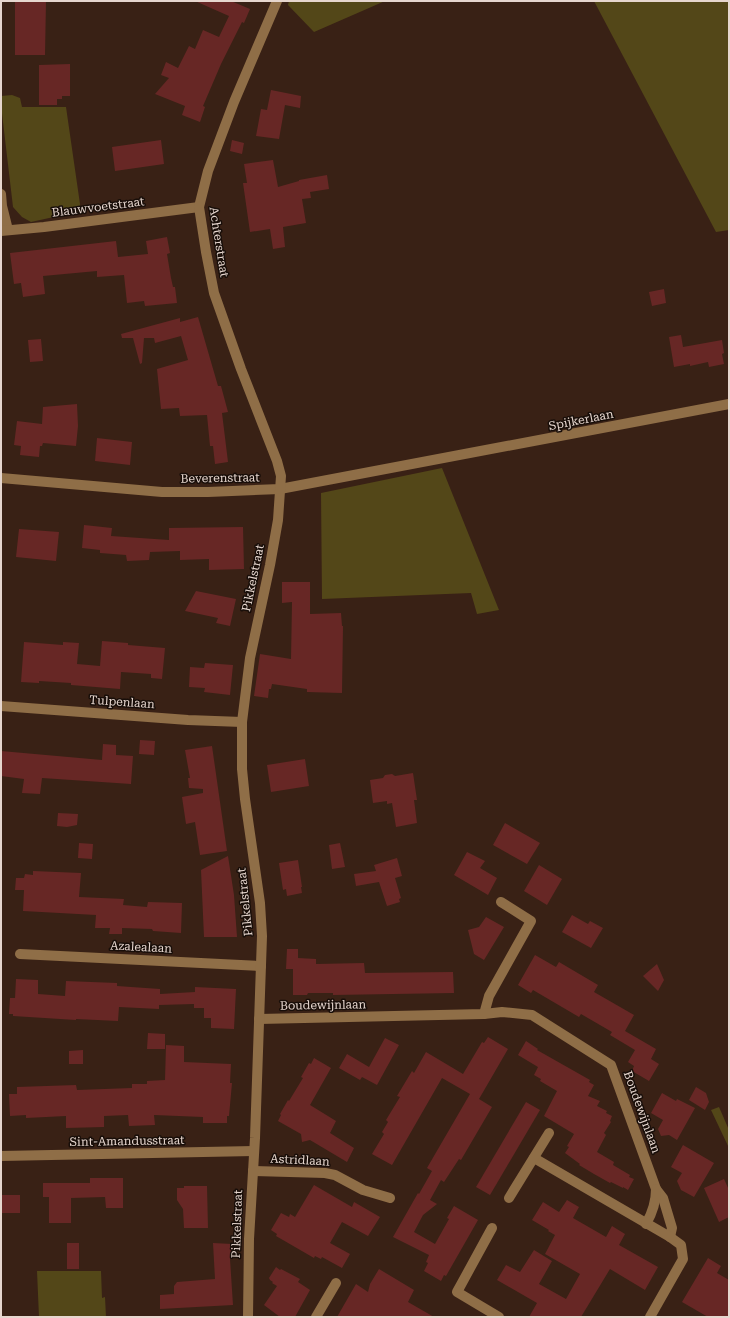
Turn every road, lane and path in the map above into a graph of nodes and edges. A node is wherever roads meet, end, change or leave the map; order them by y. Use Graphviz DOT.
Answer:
graph roads {
  1 [pos="277,1"];
  2 [pos="1,194"];
  3 [pos="199,207"];
  4 [pos="5,230"];
  5 [pos="729,404"];
  6 [pos="437,460"];
  7 [pos="1,478"];
  8 [pos="280,489"];
  9 [pos="1,706"];
  10 [pos="242,722"];
  11 [pos="501,902"];
  12 [pos="20,954"];
  13 [pos="261,966"];
  14 [pos="484,1014"];
  15 [pos="259,1019"];
  16 [pos="549,1133"];
  17 [pos="254,1151"];
  18 [pos="1,1156"];
  19 [pos="534,1158"];
  20 [pos="253,1171"];
  21 [pos="656,1189"];
  22 [pos="390,1198"];
  23 [pos="510,1198"];
  24 [pos="646,1224"];
  25 [pos="492,1228"];
  26 [pos="670,1236"];
  27 [pos="336,1283"];
  28 [pos="248,1317"];
  29 [pos="316,1317"];
  30 [pos="499,1317"];
  31 [pos="650,1317"];
  1 -- 3 [label="street, Achterstraat"];
  2 -- 4 [label="street"];
  3 -- 4 [label="street, Blauwvoetstraat"];
  3 -- 8 [label="street, Achterstraat"];
  5 -- 6 [label="street, Spijkerlaan"];
  6 -- 8 [label="street, Beverenstraat"];
  7 -- 8 [label="street, Beverenstraat"];
  8 -- 10 [label="street, Pikkelstraat"];
  9 -- 10 [label="street, Tulpenlaan"];
  10 -- 13 [label="street, Pikkelstraat"];
  11 -- 14 [label="street"];
  12 -- 13 [label="street, Azalealaan"];
  13 -- 15 [label="street, Pikkelstraat"];
  14 -- 15 [label="street, Boudewijnlaan"];
  14 -- 21 [label="street, Boudewijnlaan"];
  15 -- 17 [label="street, Pikkelstraat"];
  16 -- 19 [label="street"];
  17 -- 18 [label="street, Sint-Amandusstraat"];
  17 -- 20 [label="street, Pikkelstraat"];
  19 -- 23 [label="street"];
  19 -- 24 [label="street"];
  20 -- 22 [label="street, Astridlaan"];
  20 -- 28 [label="street, Pikkelstraat"];
  21 -- 24 [label="street, Boudewijnlaan"];
  21 -- 26 [label="street, Boudewijnlaan"];
  24 -- 26 [label="street"];
  25 -- 30 [label="street"];
  26 -- 31 [label="street"];
  27 -- 29 [label="street"];
}
